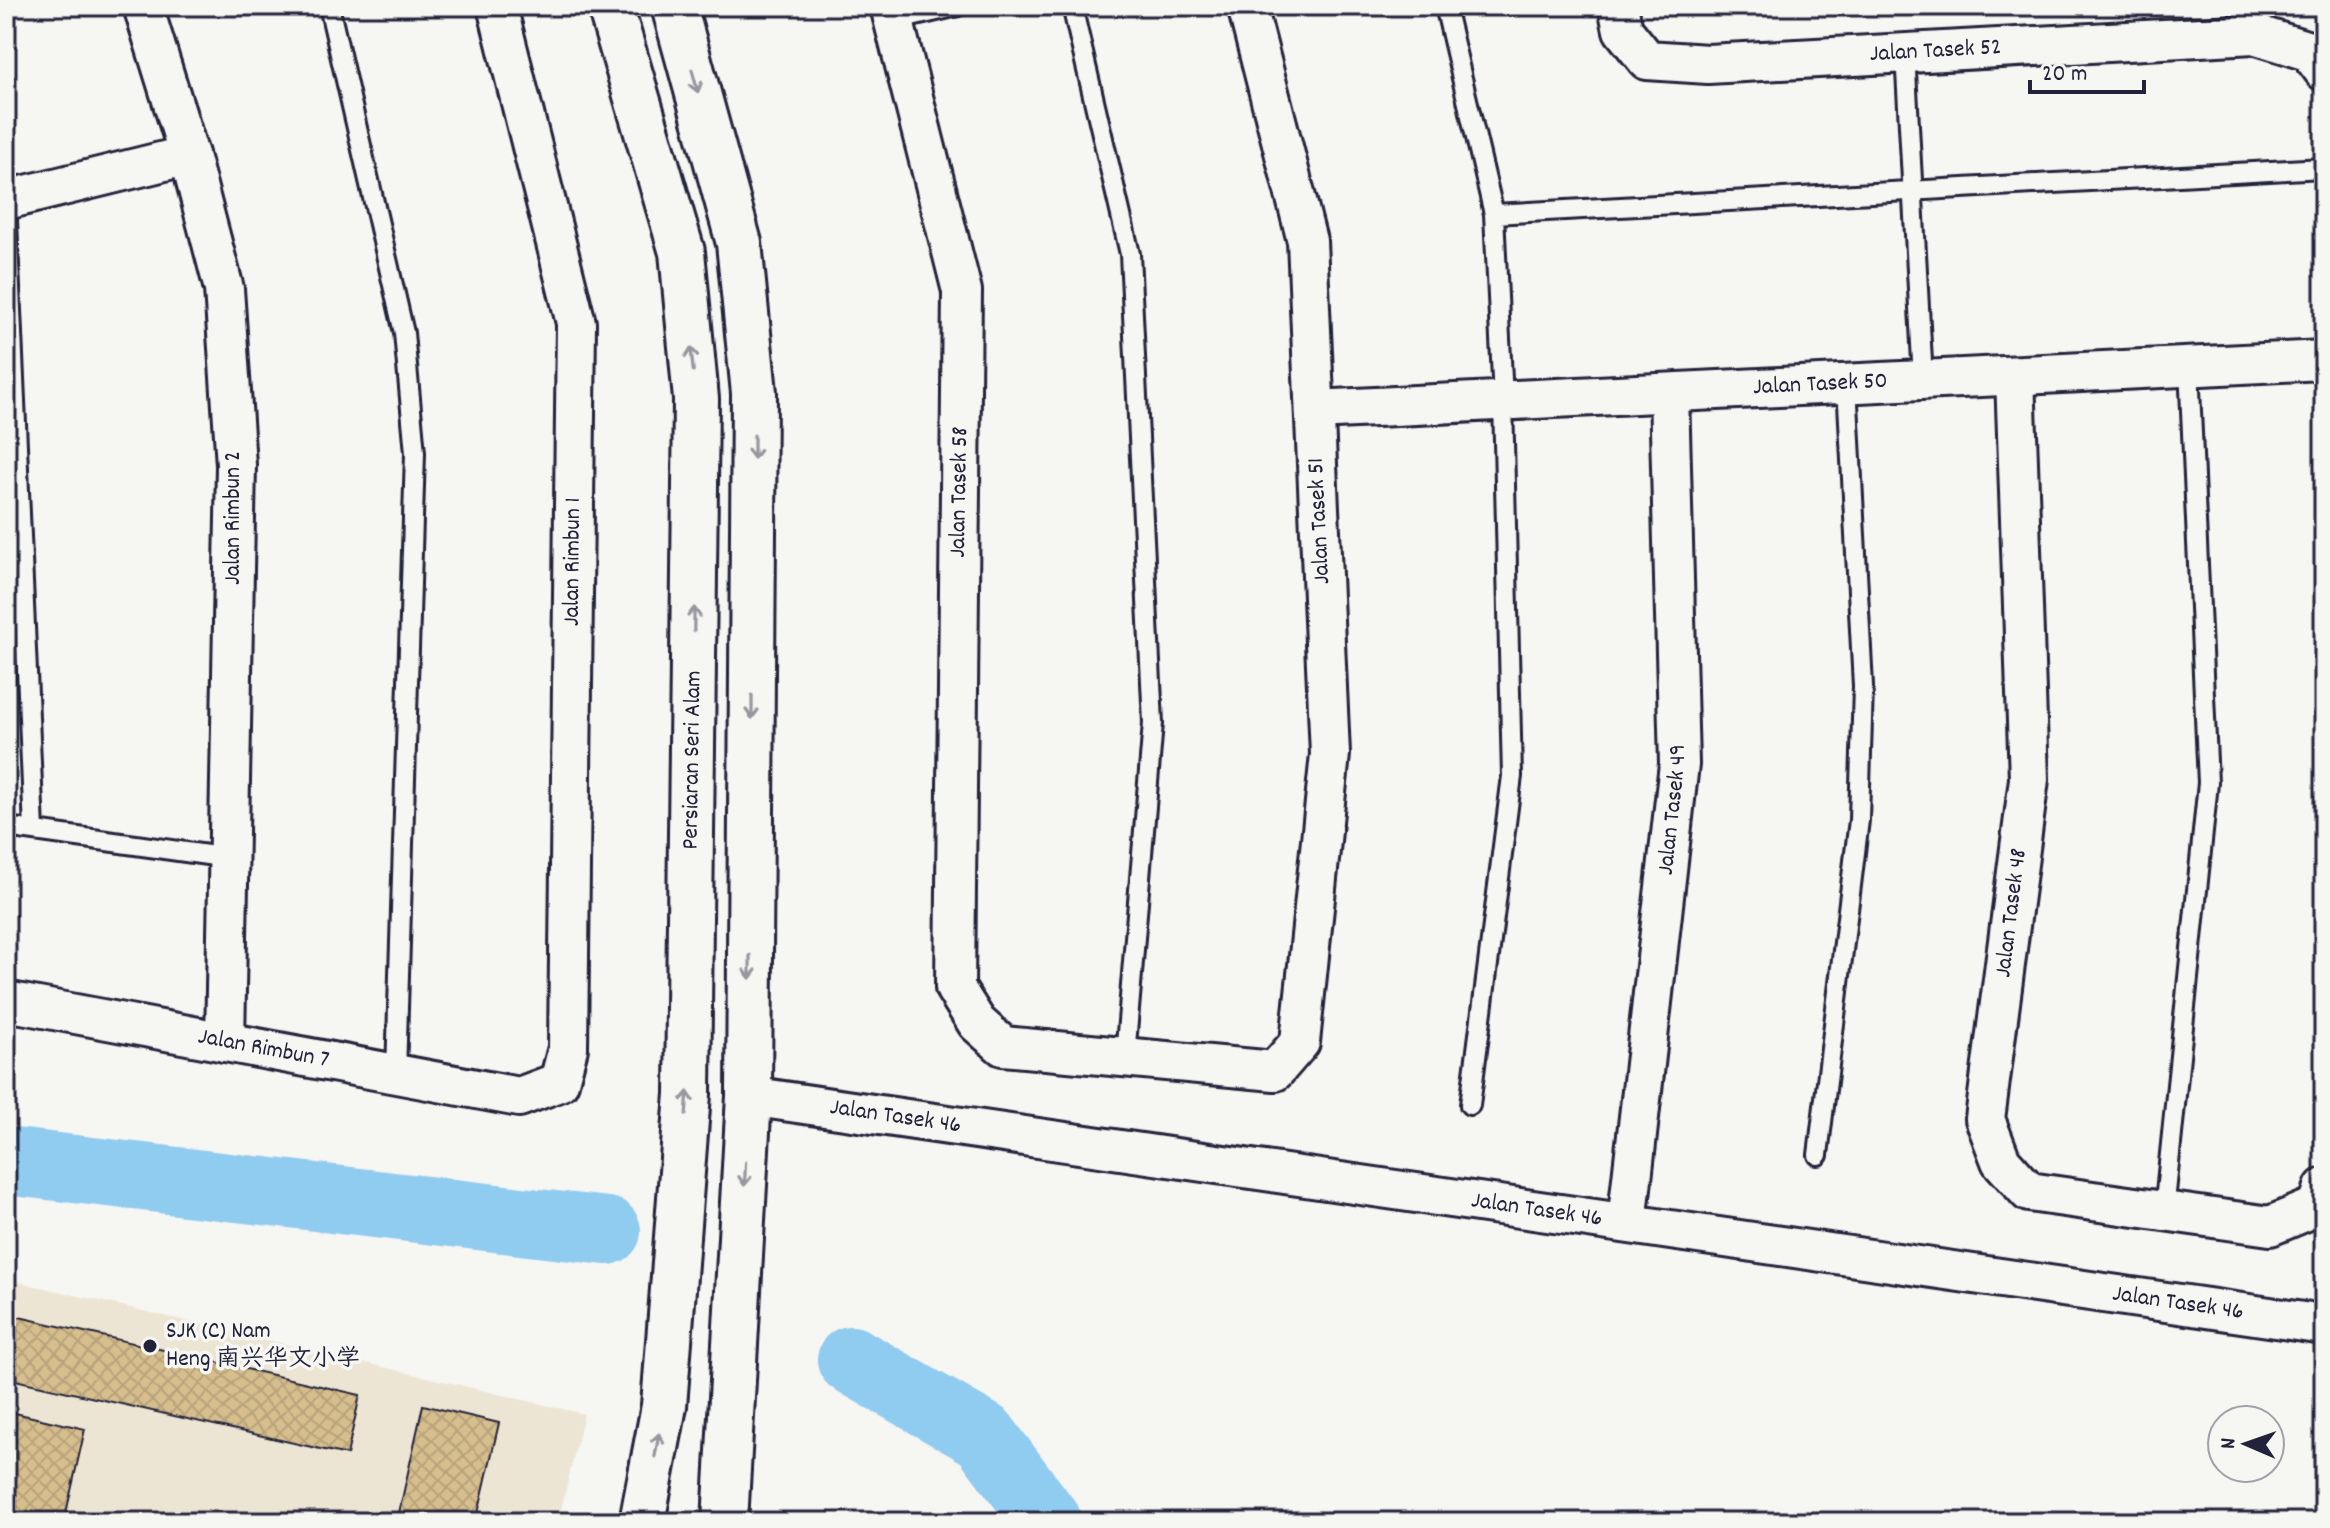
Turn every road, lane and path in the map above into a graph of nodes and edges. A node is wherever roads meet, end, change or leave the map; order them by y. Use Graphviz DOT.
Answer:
graph roads {
  1 [pos="143,6"];
  2 [pos="329,6"];
  3 [pos="497,6"];
  4 [pos="610,6"];
  5 [pos="674,6"];
  6 [pos="958,6"];
  7 [pos="1072,6"];
  8 [pos="1247,6"];
  9 [pos="1445,6"];
  10 [pos="1618,6"];
  11 [pos="892,14"];
  12 [pos="1905,53"];
  13 [pos="2324,71"];
  14 [pos="189,155"];
  15 [pos="2324,168"];
  16 [pos="1913,192"];
  17 [pos="6,199"];
  18 [pos="1494,214"];
  19 [pos="2324,360"];
  20 [pos="2189,367"];
  21 [pos="2015,376"];
  22 [pos="1923,380"];
  23 [pos="1847,384"];
  24 [pos="1669,393"];
  25 [pos="1503,400"];
  26 [pos="1315,410"];
  27 [pos="6,827"];
  28 [pos="34,830"];
  29 [pos="229,858"];
  30 [pos="691,939"];
  31 [pos="6,1001"];
  32 [pos="225,1042"];
  33 [pos="1125,1057"];
  34 [pos="396,1073"];
  35 [pos="749,1096"];
  36 [pos="519,1097"];
  37 [pos="1470,1105"];
  38 [pos="1818,1155"];
  39 [pos="2324,1188"];
  40 [pos="2164,1212"];
  41 [pos="1627,1223"];
  42 [pos="677,1241"];
  43 [pos="2324,1325"];
  44 [pos="642,1522"];
  45 [pos="725,1522"];
  1 -- 14 [label="street, Jalan Rimbun 2"];
  2 -- 34 [label="lane"];
  3 -- 36 [label="street, Jalan Rimbun 1"];
  30 -- 4 [label="main road, Persiaran Seri Alam, one-way"];
  5 -- 35 [label="main road, one-way"];
  6 -- 11 [label="lane"];
  7 -- 33 [label="lane"];
  8 -- 26 [label="street, Jalan Tasek 51"];
  9 -- 18 [label="lane"];
  10 -- 12 [label="street, Jalan Tasek 52"];
  11 -- 33 [label="street, Jalan Tasek 58"];
  12 -- 13 [label="street, Jalan Tasek 52"];
  12 -- 16 [label="lane"];
  14 -- 17 [label="street"];
  14 -- 29 [label="street, Jalan Rimbun 2"];
  15 -- 16 [label="lane"];
  16 -- 18 [label="lane"];
  16 -- 22 [label="lane"];
  17 -- 28 [label="lane"];
  18 -- 25 [label="lane"];
  19 -- 20 [label="street, Jalan Tasek 50"];
  20 -- 21 [label="street, Jalan Tasek 50"];
  20 -- 40 [label="lane"];
  21 -- 22 [label="street, Jalan Tasek 50"];
  21 -- 40 [label="street, Jalan Tasek 48"];
  22 -- 23 [label="street, Jalan Tasek 50"];
  23 -- 24 [label="street, Jalan Tasek 50"];
  23 -- 38 [label="lane"];
  24 -- 25 [label="street, Jalan Tasek 50"];
  24 -- 41 [label="street, Jalan Tasek 49"];
  25 -- 26 [label="street, Jalan Tasek 50"];
  25 -- 37 [label="lane"];
  26 -- 33 [label="street, Jalan Tasek 51"];
  27 -- 28 [label="lane"];
  28 -- 29 [label="lane"];
  29 -- 32 [label="street, Jalan Rimbun 2"];
  30 -- 35 [label="main road"];
  42 -- 30 [label="main road, Persiaran Seri Alam, one-way"];
  31 -- 32 [label="street, Jalan Rimbun 7"];
  32 -- 34 [label="street, Jalan Rimbun 7"];
  34 -- 36 [label="street, Jalan Rimbun 7"];
  35 -- 41 [label="street, Jalan Tasek 46"];
  35 -- 42 [label="main road"];
  35 -- 45 [label="main road, one-way"];
  39 -- 40 [label="street, Jalan Tasek 48"];
  41 -- 43 [label="street, Jalan Tasek 46"];
  44 -- 42 [label="main road, Persiaran Seri Alam, one-way"];
}
